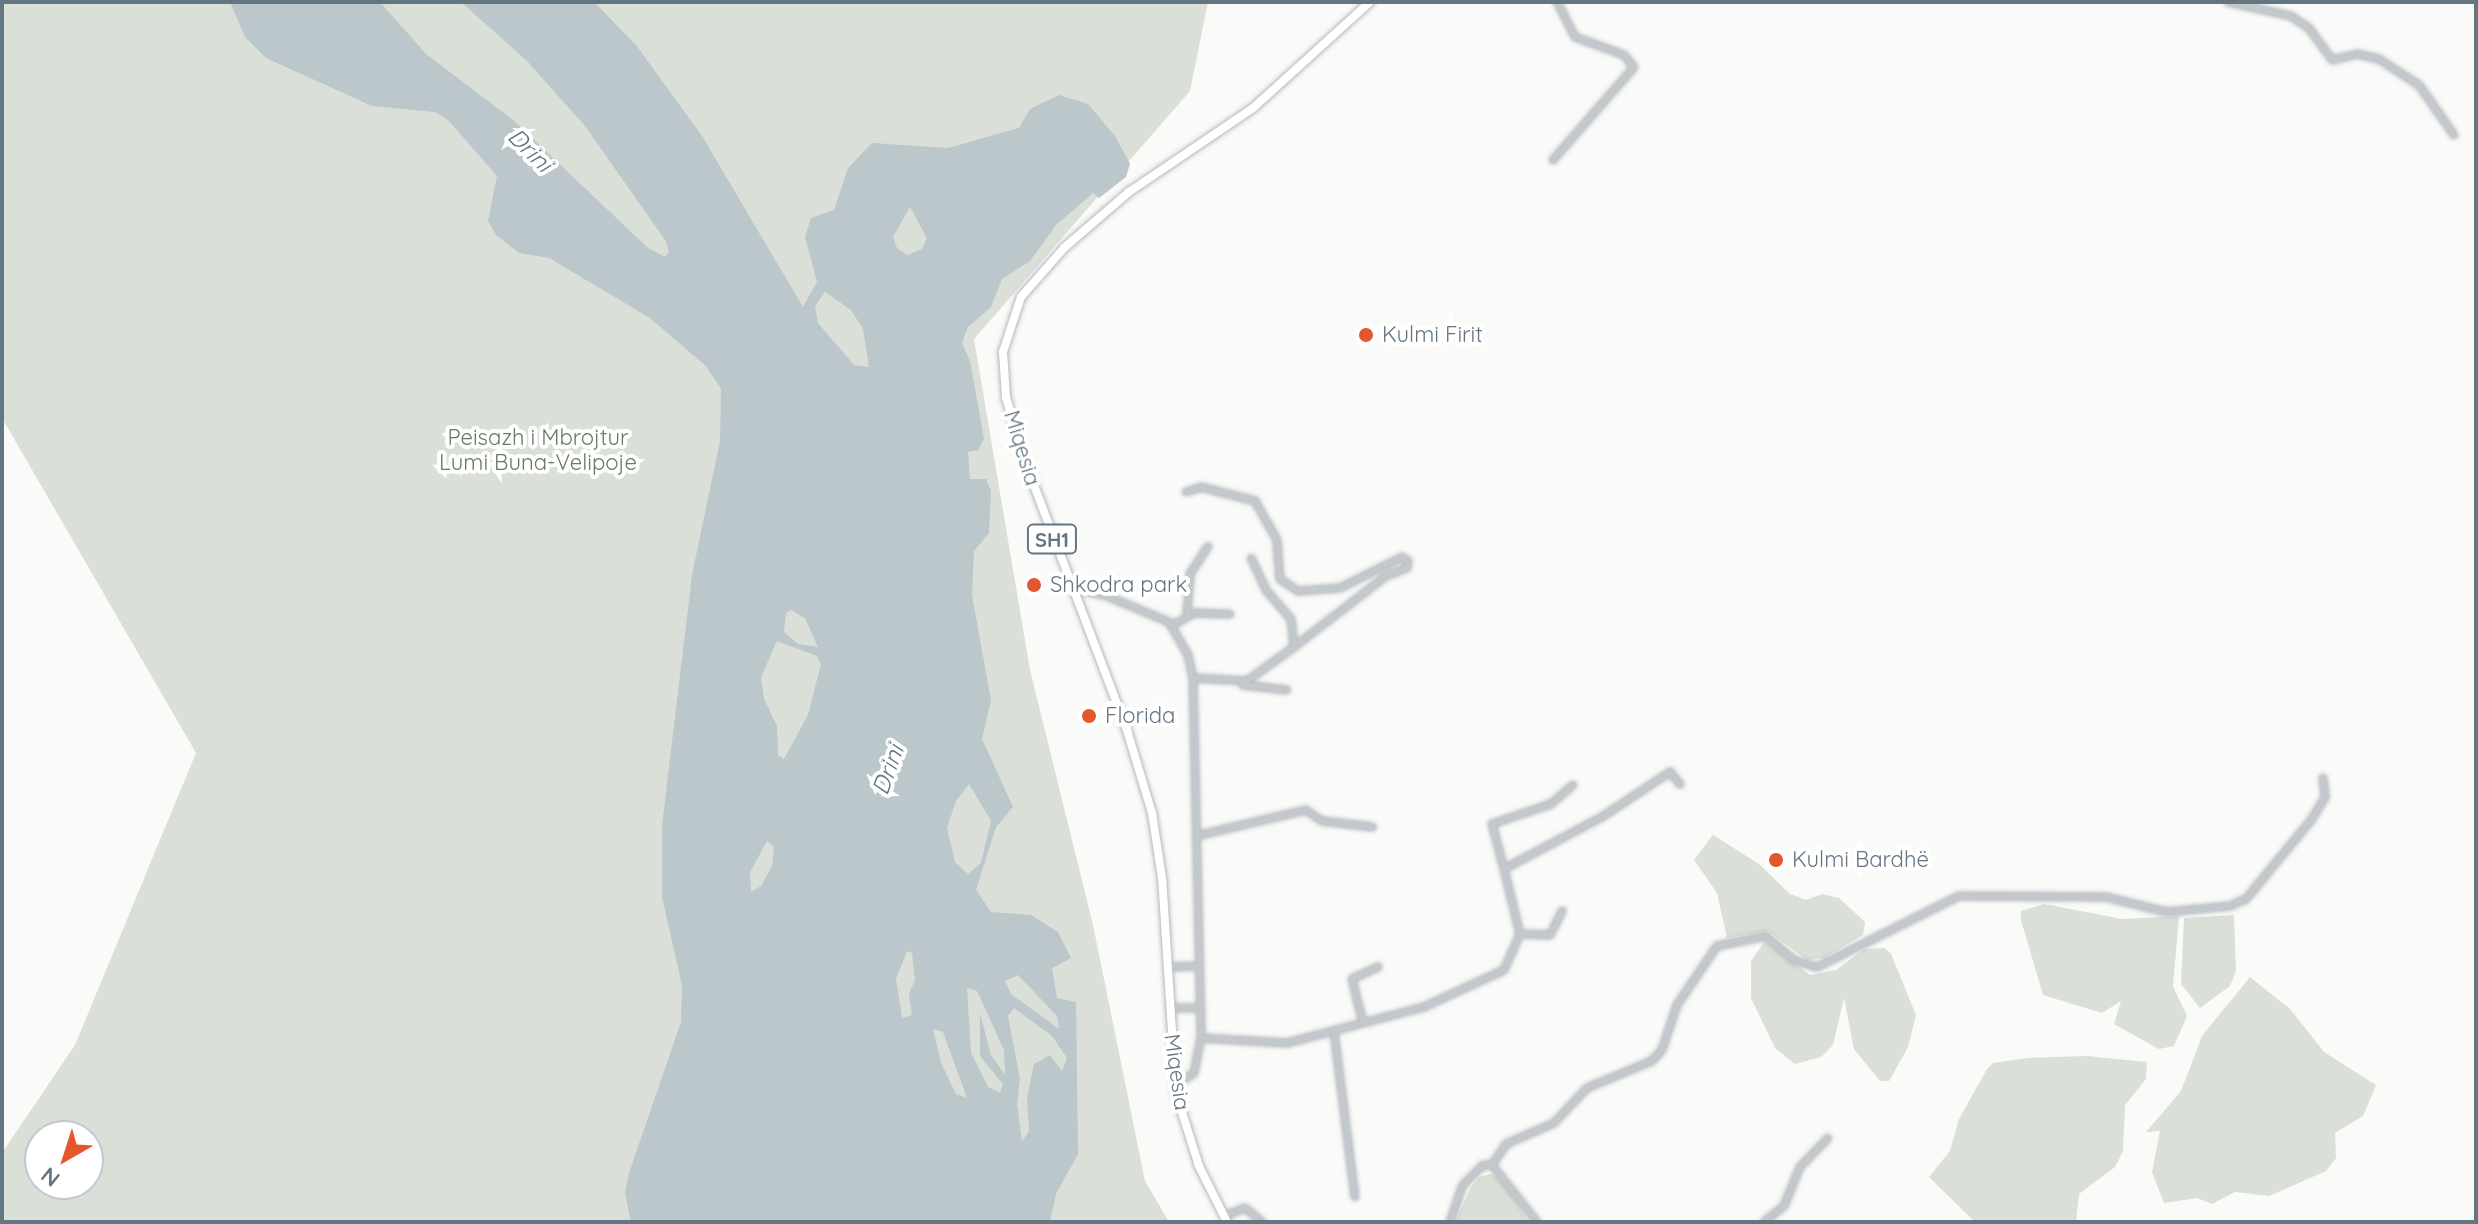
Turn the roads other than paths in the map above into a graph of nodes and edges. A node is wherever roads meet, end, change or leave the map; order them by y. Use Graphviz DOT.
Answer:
graph roads {
  1 [pos="1370,2"];
  2 [pos="1557,2"];
  3 [pos="2228,2"];
  4 [pos="2454,135"];
  5 [pos="1553,160"];
  6 [pos="1186,492"];
  7 [pos="1208,546"];
  8 [pos="1251,558"];
  9 [pos="1070,588"];
  10 [pos="1230,614"];
  11 [pos="1187,615"];
  12 [pos="1173,625"];
  13 [pos="1294,647"];
  14 [pos="1193,678"];
  15 [pos="1231,683"];
  16 [pos="1287,690"];
  17 [pos="2323,778"];
  18 [pos="1680,784"];
  19 [pos="1573,785"];
  20 [pos="1373,827"];
  21 [pos="1196,836"];
  22 [pos="1504,869"];
  23 [pos="1562,911"];
  24 [pos="1520,934"];
  25 [pos="1199,966"];
  26 [pos="1167,967"];
  27 [pos="1378,967"];
  28 [pos="1169,1008"];
  29 [pos="1200,1008"];
  30 [pos="1363,1023"];
  31 [pos="1334,1031"];
  32 [pos="1201,1038"];
  33 [pos="1175,1085"];
  34 [pos="1828,1138"];
  35 [pos="1492,1165"];
  36 [pos="1355,1197"];
  37 [pos="1226,1219"];
  38 [pos="1262,1222"];
  39 [pos="1450,1222"];
  40 [pos="1537,1222"];
  41 [pos="1764,1222"];
  1 -- 9 [label="main road, Miqesia / SH1"];
  2 -- 5 [label="street"];
  3 -- 4 [label="street"];
  6 -- 13 [label="street"];
  7 -- 11 [label="street"];
  8 -- 13 [label="street"];
  9 -- 12 [label="street"];
  9 -- 26 [label="main road, Miqesia / SH1"];
  10 -- 11 [label="street"];
  11 -- 12 [label="street"];
  12 -- 14 [label="street"];
  13 -- 15 [label="street"];
  14 -- 15 [label="street"];
  14 -- 21 [label="street"];
  15 -- 16 [label="street"];
  17 -- 35 [label="street"];
  18 -- 22 [label="street"];
  19 -- 22 [label="street"];
  20 -- 21 [label="street"];
  21 -- 25 [label="street"];
  22 -- 24 [label="street"];
  23 -- 24 [label="street"];
  24 -- 30 [label="street"];
  25 -- 26 [label="street"];
  25 -- 29 [label="street"];
  26 -- 28 [label="main road, Miqesia / SH1"];
  27 -- 30 [label="street"];
  28 -- 29 [label="street"];
  28 -- 33 [label="main road, Miqesia / SH1"];
  29 -- 32 [label="street"];
  30 -- 31 [label="street"];
  31 -- 32 [label="street"];
  31 -- 36 [label="street"];
  32 -- 33 [label="street"];
  33 -- 37 [label="main road, Miqesia / SH1"];
  34 -- 41 [label="street"];
  35 -- 39 [label="street"];
  35 -- 40 [label="street"];
  37 -- 38 [label="street"];
}
